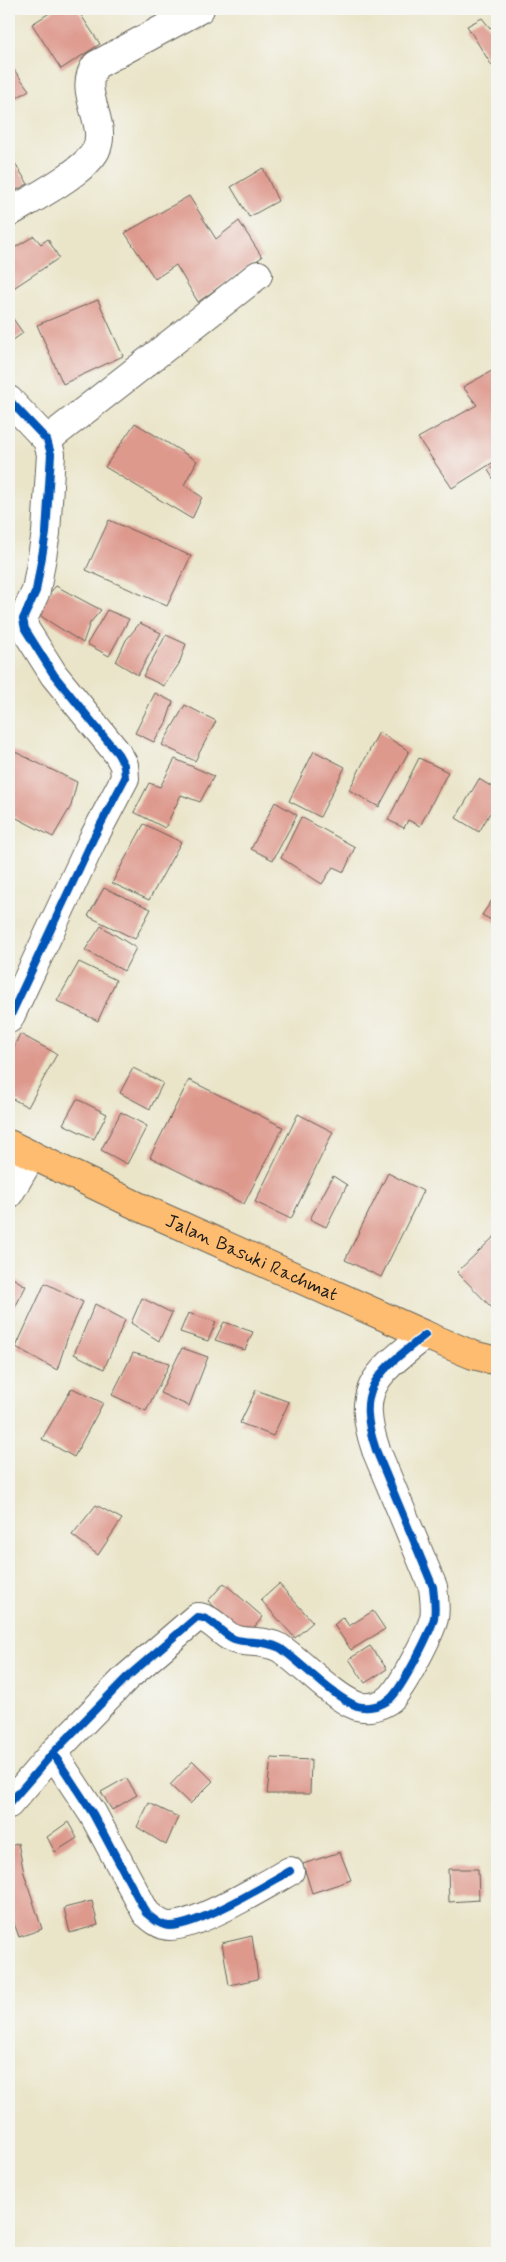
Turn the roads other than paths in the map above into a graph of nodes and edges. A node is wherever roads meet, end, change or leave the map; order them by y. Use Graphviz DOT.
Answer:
graph roads {
  1 [pos="200,9"];
  2 [pos="9,213"];
  3 [pos="258,275"];
  4 [pos="9,400"];
  5 [pos="48,440"];
  6 [pos="9,1019"];
  7 [pos="20,1150"];
  8 [pos="9,1194"];
  9 [pos="425,1335"];
  10 [pos="497,1361"];
  11 [pos="53,1753"];
  12 [pos="9,1804"];
  13 [pos="290,1871"];
  1 -- 2 [label="street"];
  3 -- 5 [label="street"];
  4 -- 5 [label="street"];
  5 -- 6 [label="street"];
  7 -- 8 [label="street"];
  7 -- 9 [label="highway, Jalan Basuki Rachmat"];
  9 -- 10 [label="highway, Jalan Basuki Rachmat"];
  9 -- 11 [label="street"];
  11 -- 12 [label="street"];
  11 -- 13 [label="street"];
}
